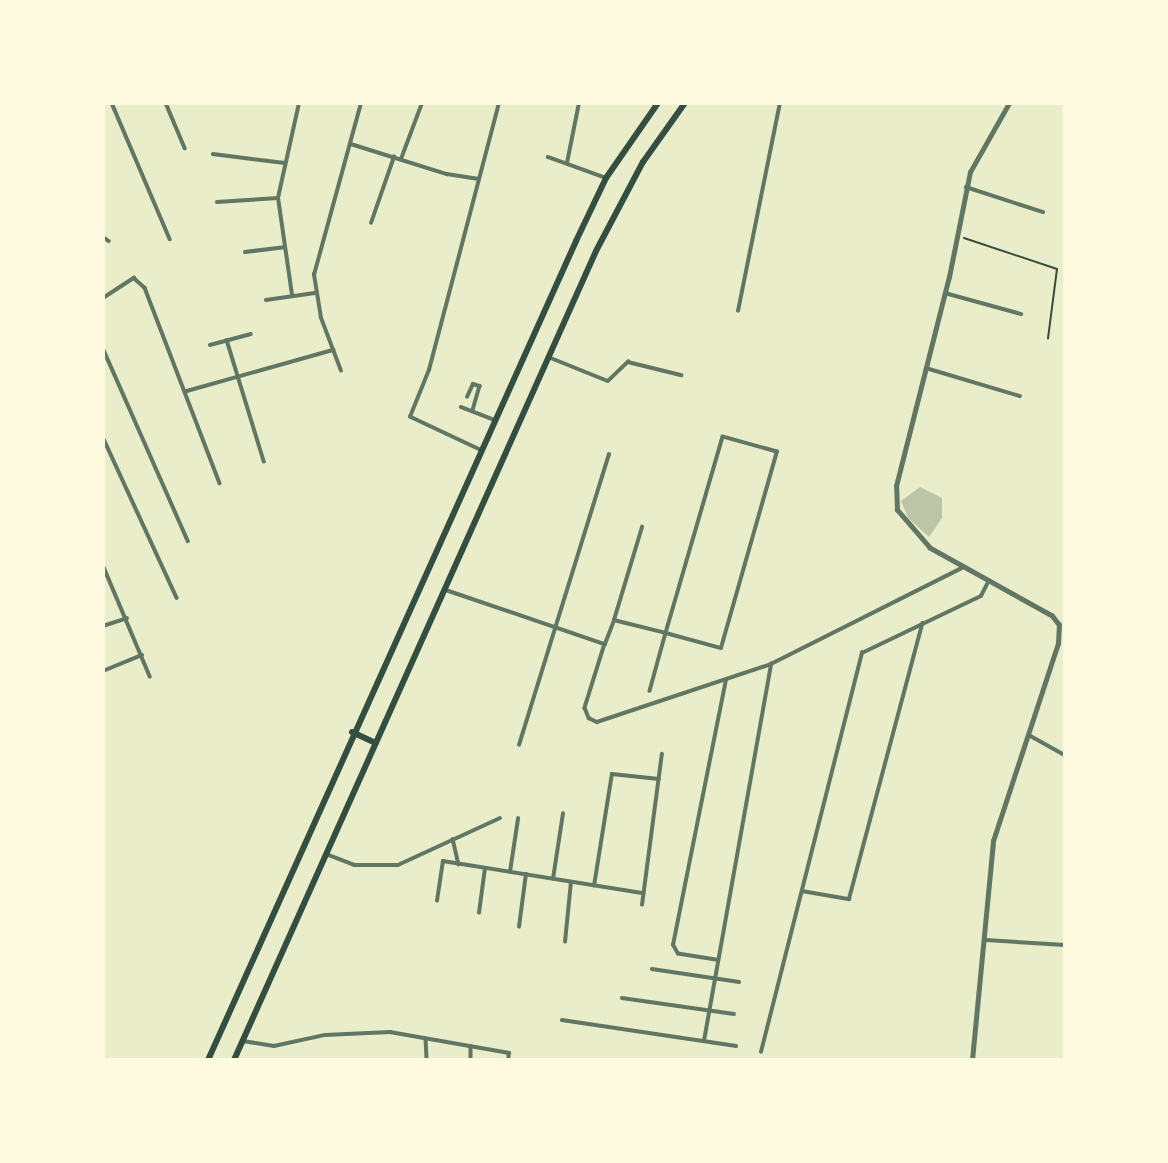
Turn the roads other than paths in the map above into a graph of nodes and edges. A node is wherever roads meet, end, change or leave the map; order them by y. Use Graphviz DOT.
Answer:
graph roads {
  1 [pos="111,103"];
  2 [pos="166,103"];
  3 [pos="299,103"];
  4 [pos="361,103"];
  5 [pos="422,103"];
  6 [pos="499,103"];
  7 [pos="579,103"];
  8 [pos="658,103"];
  9 [pos="685,103"];
  10 [pos="780,103"];
  11 [pos="1009,103"];
  12 [pos="351,144"];
  13 [pos="185,148"];
  14 [pos="213,154"];
  15 [pos="394,157"];
  16 [pos="548,157"];
  17 [pos="401,159"];
  18 [pos="284,163"];
  19 [pos="567,163"];
  20 [pos="606,178"];
  21 [pos="478,179"];
  22 [pos="966,187"];
  23 [pos="278,198"];
  24 [pos="217,202"];
  25 [pos="1043,212"];
  26 [pos="371,223"];
  27 [pos="103,237"];
  28 [pos="170,239"];
  29 [pos="109,241"];
  30 [pos="284,247"];
  31 [pos="245,252"];
  32 [pos="315,293"];
  33 [pos="946,293"];
  34 [pos="292,295"];
  35 [pos="103,298"];
  36 [pos="266,300"];
  37 [pos="738,310"];
  38 [pos="1021,314"];
  39 [pos="251,334"];
  40 [pos="228,340"];
  41 [pos="210,345"];
  42 [pos="103,348"];
  43 [pos="333,350"];
  44 [pos="551,358"];
  45 [pos="926,368"];
  46 [pos="341,371"];
  47 [pos="681,375"];
  48 [pos="239,378"];
  49 [pos="187,391"];
  50 [pos="1020,396"];
  51 [pos="467,397"];
  52 [pos="461,407"];
  53 [pos="472,411"];
  54 [pos="493,419"];
  55 [pos="103,437"];
  56 [pos="480,450"];
  57 [pos="610,455"];
  58 [pos="264,461"];
  59 [pos="220,483"];
  60 [pos="642,527"];
  61 [pos="188,541"];
  62 [pos="103,565"];
  63 [pos="962,568"];
  64 [pos="110,579"];
  65 [pos="103,581"];
  66 [pos="988,583"];
  67 [pos="445,590"];
  68 [pos="177,598"];
  69 [pos="127,618"];
  70 [pos="614,620"];
  71 [pos="922,624"];
  72 [pos="103,626"];
  73 [pos="557,628"];
  74 [pos="666,633"];
  75 [pos="605,644"];
  76 [pos="142,655"];
  77 [pos="771,664"];
  78 [pos="103,671"];
  79 [pos="150,676"];
  80 [pos="726,680"];
  81 [pos="650,691"];
  82 [pos="352,732"];
  83 [pos="1029,735"];
  84 [pos="376,743"];
  85 [pos="519,745"];
  86 [pos="662,754"];
  87 [pos="1065,754"];
  88 [pos="659,779"];
  89 [pos="563,814"];
  90 [pos="500,818"];
  91 [pos="519,820"];
  92 [pos="453,839"];
  93 [pos="326,854"];
  94 [pos="458,864"];
  95 [pos="485,868"];
  96 [pos="510,872"];
  97 [pos="526,874"];
  98 [pos="553,879"];
  99 [pos="571,882"];
  100 [pos="594,886"];
  101 [pos="802,891"];
  102 [pos="643,893"];
  103 [pos="437,901"];
  104 [pos="642,905"];
  105 [pos="479,913"];
  106 [pos="519,927"];
  107 [pos="986,940"];
  108 [pos="565,942"];
  109 [pos="1065,945"];
  110 [pos="716,960"];
  111 [pos="652,970"];
  112 [pos="713,978"];
  113 [pos="739,982"];
  114 [pos="622,998"];
  115 [pos="709,1010"];
  116 [pos="734,1014"];
  117 [pos="562,1020"];
  118 [pos="426,1039"];
  119 [pos="243,1041"];
  120 [pos="704,1041"];
  121 [pos="471,1046"];
  122 [pos="736,1046"];
  123 [pos="761,1052"];
  124 [pos="208,1060"];
  125 [pos="234,1060"];
  126 [pos="427,1060"];
  127 [pos="471,1060"];
  128 [pos="509,1060"];
  129 [pos="972,1060"];
  1 -- 28 [label="street"];
  2 -- 13 [label="street"];
  3 -- 18 [label="street"];
  4 -- 12 [label="street"];
  5 -- 17 [label="street"];
  6 -- 21 [label="street"];
  7 -- 19 [label="street"];
  8 -- 20 [label="highway"];
  9 -- 44 [label="highway"];
  10 -- 37 [label="street"];
  11 -- 22 [label="street"];
  12 -- 15 [label="street"];
  12 -- 32 [label="street"];
  14 -- 18 [label="street"];
  15 -- 17 [label="street"];
  15 -- 26 [label="street"];
  16 -- 19 [label="street"];
  17 -- 21 [label="street"];
  18 -- 23 [label="street"];
  19 -- 20 [label="street"];
  20 -- 54 [label="highway"];
  21 -- 56 [label="street"];
  22 -- 25 [label="street"];
  22 -- 33 [label="street"];
  23 -- 24 [label="street"];
  23 -- 30 [label="street"];
  27 -- 29 [label="street"];
  30 -- 31 [label="street"];
  30 -- 34 [label="street"];
  32 -- 34 [label="street"];
  32 -- 43 [label="street"];
  33 -- 38 [label="street"];
  33 -- 45 [label="street"];
  34 -- 36 [label="street"];
  35 -- 49 [label="street"];
  39 -- 40 [label="street"];
  40 -- 41 [label="street"];
  40 -- 48 [label="street"];
  42 -- 61 [label="street"];
  43 -- 46 [label="street"];
  43 -- 48 [label="street"];
  44 -- 47 [label="street"];
  44 -- 67 [label="highway"];
  45 -- 50 [label="street"];
  45 -- 63 [label="street"];
  48 -- 49 [label="street"];
  48 -- 58 [label="street"];
  49 -- 59 [label="street"];
  51 -- 53 [label="street"];
  52 -- 53 [label="street"];
  53 -- 54 [label="street"];
  54 -- 56 [label="highway"];
  55 -- 68 [label="street"];
  56 -- 82 [label="highway"];
  57 -- 73 [label="street"];
  60 -- 70 [label="street"];
  62 -- 64 [label="street"];
  63 -- 66 [label="street"];
  63 -- 77 [label="street"];
  64 -- 65 [label="street"];
  64 -- 69 [label="street"];
  66 -- 71 [label="street"];
  66 -- 83 [label="street"];
  67 -- 73 [label="street"];
  67 -- 84 [label="highway"];
  69 -- 72 [label="street"];
  69 -- 76 [label="street"];
  70 -- 74 [label="street"];
  70 -- 75 [label="street"];
  71 -- 101 [label="street"];
  71 -- 101 [label="street"];
  73 -- 75 [label="street"];
  73 -- 85 [label="street"];
  74 -- 74 [label="street"];
  74 -- 81 [label="street"];
  75 -- 80 [label="street"];
  76 -- 78 [label="street"];
  76 -- 79 [label="street"];
  77 -- 80 [label="street"];
  77 -- 110 [label="street"];
  80 -- 110 [label="street"];
  82 -- 84 [label="highway"];
  82 -- 124 [label="highway"];
  83 -- 87 [label="street"];
  83 -- 107 [label="street"];
  84 -- 93 [label="highway"];
  86 -- 88 [label="street"];
  88 -- 100 [label="street"];
  88 -- 102 [label="street"];
  89 -- 98 [label="street"];
  90 -- 92 [label="street"];
  91 -- 96 [label="street"];
  92 -- 93 [label="street"];
  92 -- 94 [label="street"];
  93 -- 119 [label="highway"];
  94 -- 95 [label="street"];
  94 -- 103 [label="street"];
  95 -- 96 [label="street"];
  95 -- 105 [label="street"];
  96 -- 97 [label="street"];
  97 -- 98 [label="street"];
  97 -- 106 [label="street"];
  98 -- 99 [label="street"];
  99 -- 100 [label="street"];
  99 -- 108 [label="street"];
  100 -- 102 [label="street"];
  101 -- 123 [label="street"];
  102 -- 104 [label="street"];
  107 -- 109 [label="street"];
  107 -- 129 [label="street"];
  110 -- 112 [label="street"];
  111 -- 112 [label="street"];
  112 -- 113 [label="street"];
  112 -- 115 [label="street"];
  114 -- 115 [label="street"];
  115 -- 116 [label="street"];
  115 -- 120 [label="street"];
  117 -- 120 [label="street"];
  118 -- 119 [label="street"];
  118 -- 121 [label="street"];
  118 -- 126 [label="street"];
  119 -- 125 [label="highway"];
  120 -- 122 [label="street"];
  121 -- 127 [label="street"];
  121 -- 128 [label="street"];
}
